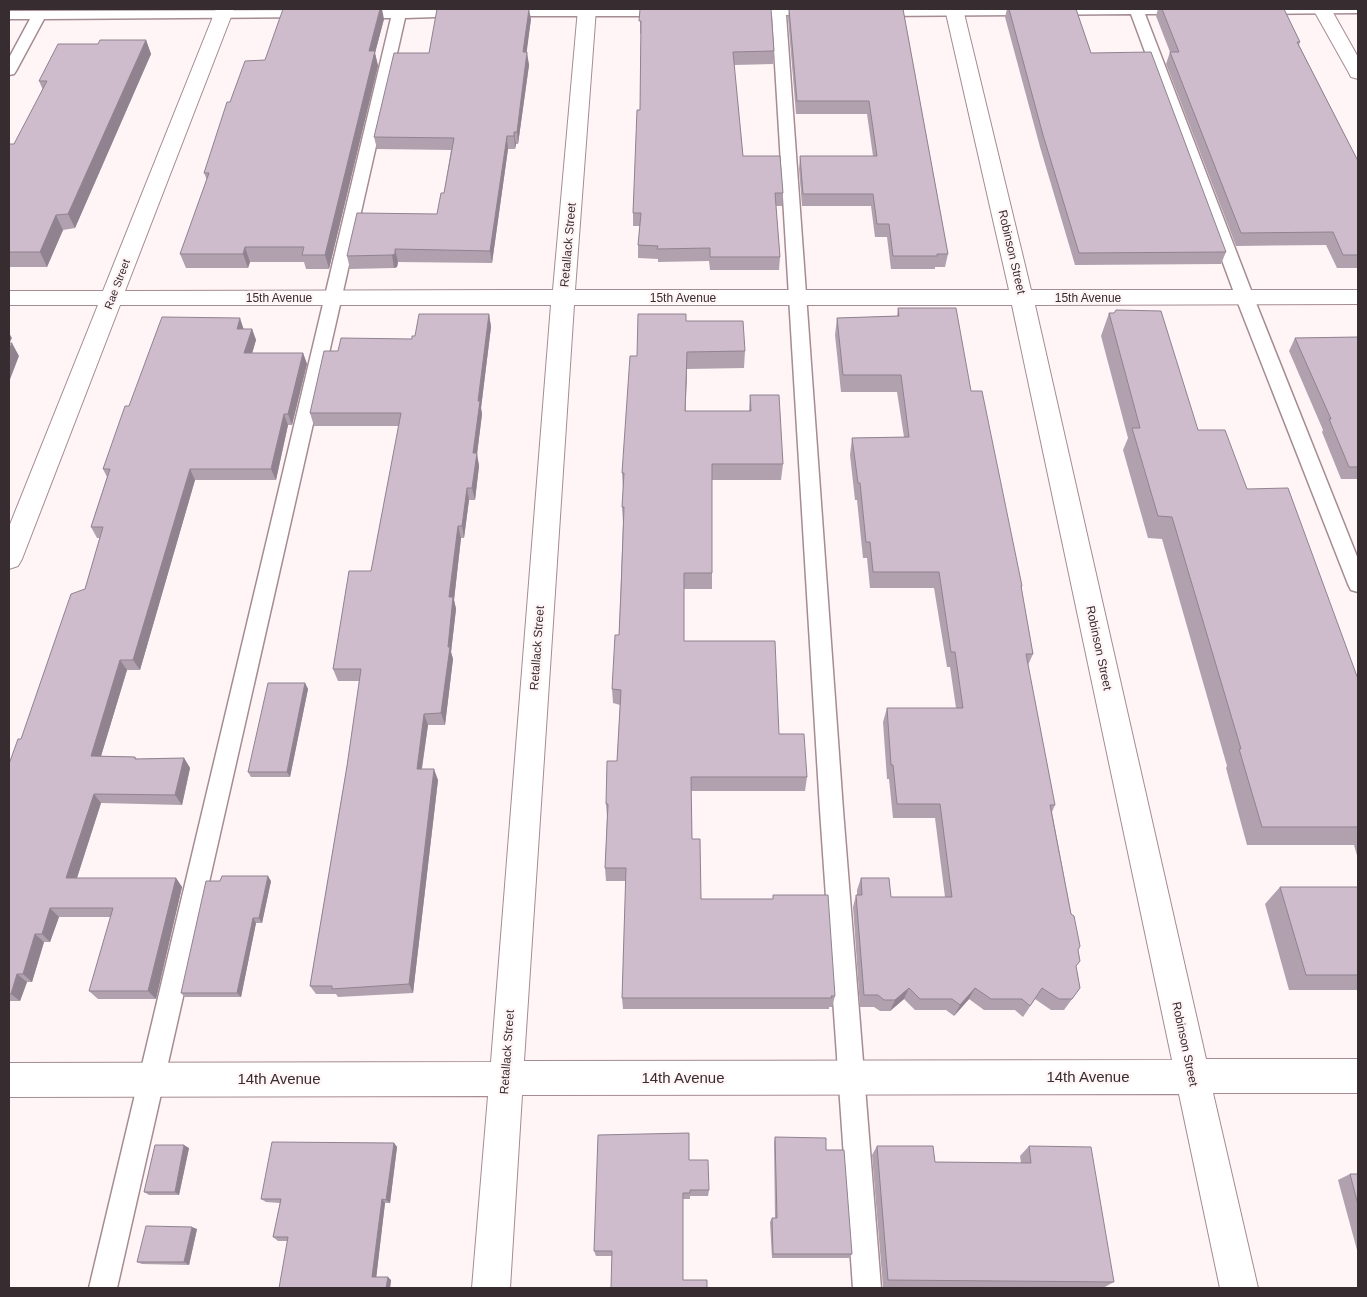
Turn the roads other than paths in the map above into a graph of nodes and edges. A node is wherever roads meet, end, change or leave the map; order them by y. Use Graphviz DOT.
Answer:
graph roads {
  1 [pos="1322,9"];
  2 [pos="1358,9"];
  3 [pos="1196,10"];
  4 [pos="1244,10"];
  5 [pos="587,11"];
  6 [pos="779,11"];
  7 [pos="954,11"];
  8 [pos="1137,11"];
  9 [pos="224,12"];
  10 [pos="683,12"];
  11 [pos="731,12"];
  12 [pos="828,12"];
  13 [pos="867,12"];
  14 [pos="321,14"];
  15 [pos="340,14"];
  16 [pos="399,14"];
  17 [pos="9,15"];
  18 [pos="40,15"];
  19 [pos="9,71"];
  20 [pos="1358,73"];
  21 [pos="9,298"];
  22 [pos="111,298"];
  23 [pos="333,298"];
  24 [pos="799,298"];
  25 [pos="1022,298"];
  26 [pos="1245,298"];
  27 [pos="1358,298"];
  28 [pos="563,299"];
  29 [pos="9,559"];
  30 [pos="1358,584"];
  31 [pos="1358,1076"];
  32 [pos="849,1077"];
  33 [pos="1192,1077"];
  34 [pos="505,1079"];
  35 [pos="9,1080"];
  36 [pos="151,1080"];
  37 [pos="103,1288"];
  38 [pos="491,1288"];
  39 [pos="867,1288"];
  40 [pos="1239,1288"];
  1 -- 2 [label="lane"];
  1 -- 4 [label="lane"];
  1 -- 20 [label="street"];
  3 -- 8 [label="lane"];
  5 -- 10 [label="lane"];
  5 -- 16 [label="lane"];
  5 -- 28 [label="street, Retallack Street"];
  6 -- 11 [label="lane"];
  6 -- 12 [label="lane"];
  6 -- 24 [label="lane"];
  7 -- 8 [label="lane"];
  7 -- 13 [label="lane"];
  7 -- 25 [label="street, Robinson Street"];
  8 -- 26 [label="lane"];
  9 -- 14 [label="lane"];
  9 -- 18 [label="lane"];
  9 -- 22 [label="street, Rae Street"];
  15 -- 16 [label="lane"];
  16 -- 23 [label="lane"];
  17 -- 18 [label="lane"];
  18 -- 19 [label="lane"];
  21 -- 22 [label="street, 15th Avenue"];
  22 -- 23 [label="street, 15th Avenue"];
  22 -- 29 [label="street, Rae Street"];
  23 -- 28 [label="street, 15th Avenue"];
  23 -- 36 [label="lane"];
  24 -- 25 [label="street, 15th Avenue"];
  24 -- 28 [label="street, 15th Avenue"];
  24 -- 32 [label="lane"];
  25 -- 26 [label="street, 15th Avenue"];
  25 -- 33 [label="street, Robinson Street"];
  26 -- 27 [label="street, 15th Avenue"];
  26 -- 30 [label="lane"];
  28 -- 34 [label="street, Retallack Street"];
  31 -- 33 [label="street, 14th Avenue"];
  32 -- 33 [label="street, 14th Avenue"];
  32 -- 34 [label="street, 14th Avenue"];
  32 -- 39 [label="lane"];
  33 -- 40 [label="street, Robinson Street"];
  34 -- 36 [label="street, 14th Avenue"];
  34 -- 38 [label="street, Retallack Street"];
  35 -- 36 [label="street, 14th Avenue"];
  36 -- 37 [label="lane"];
}
